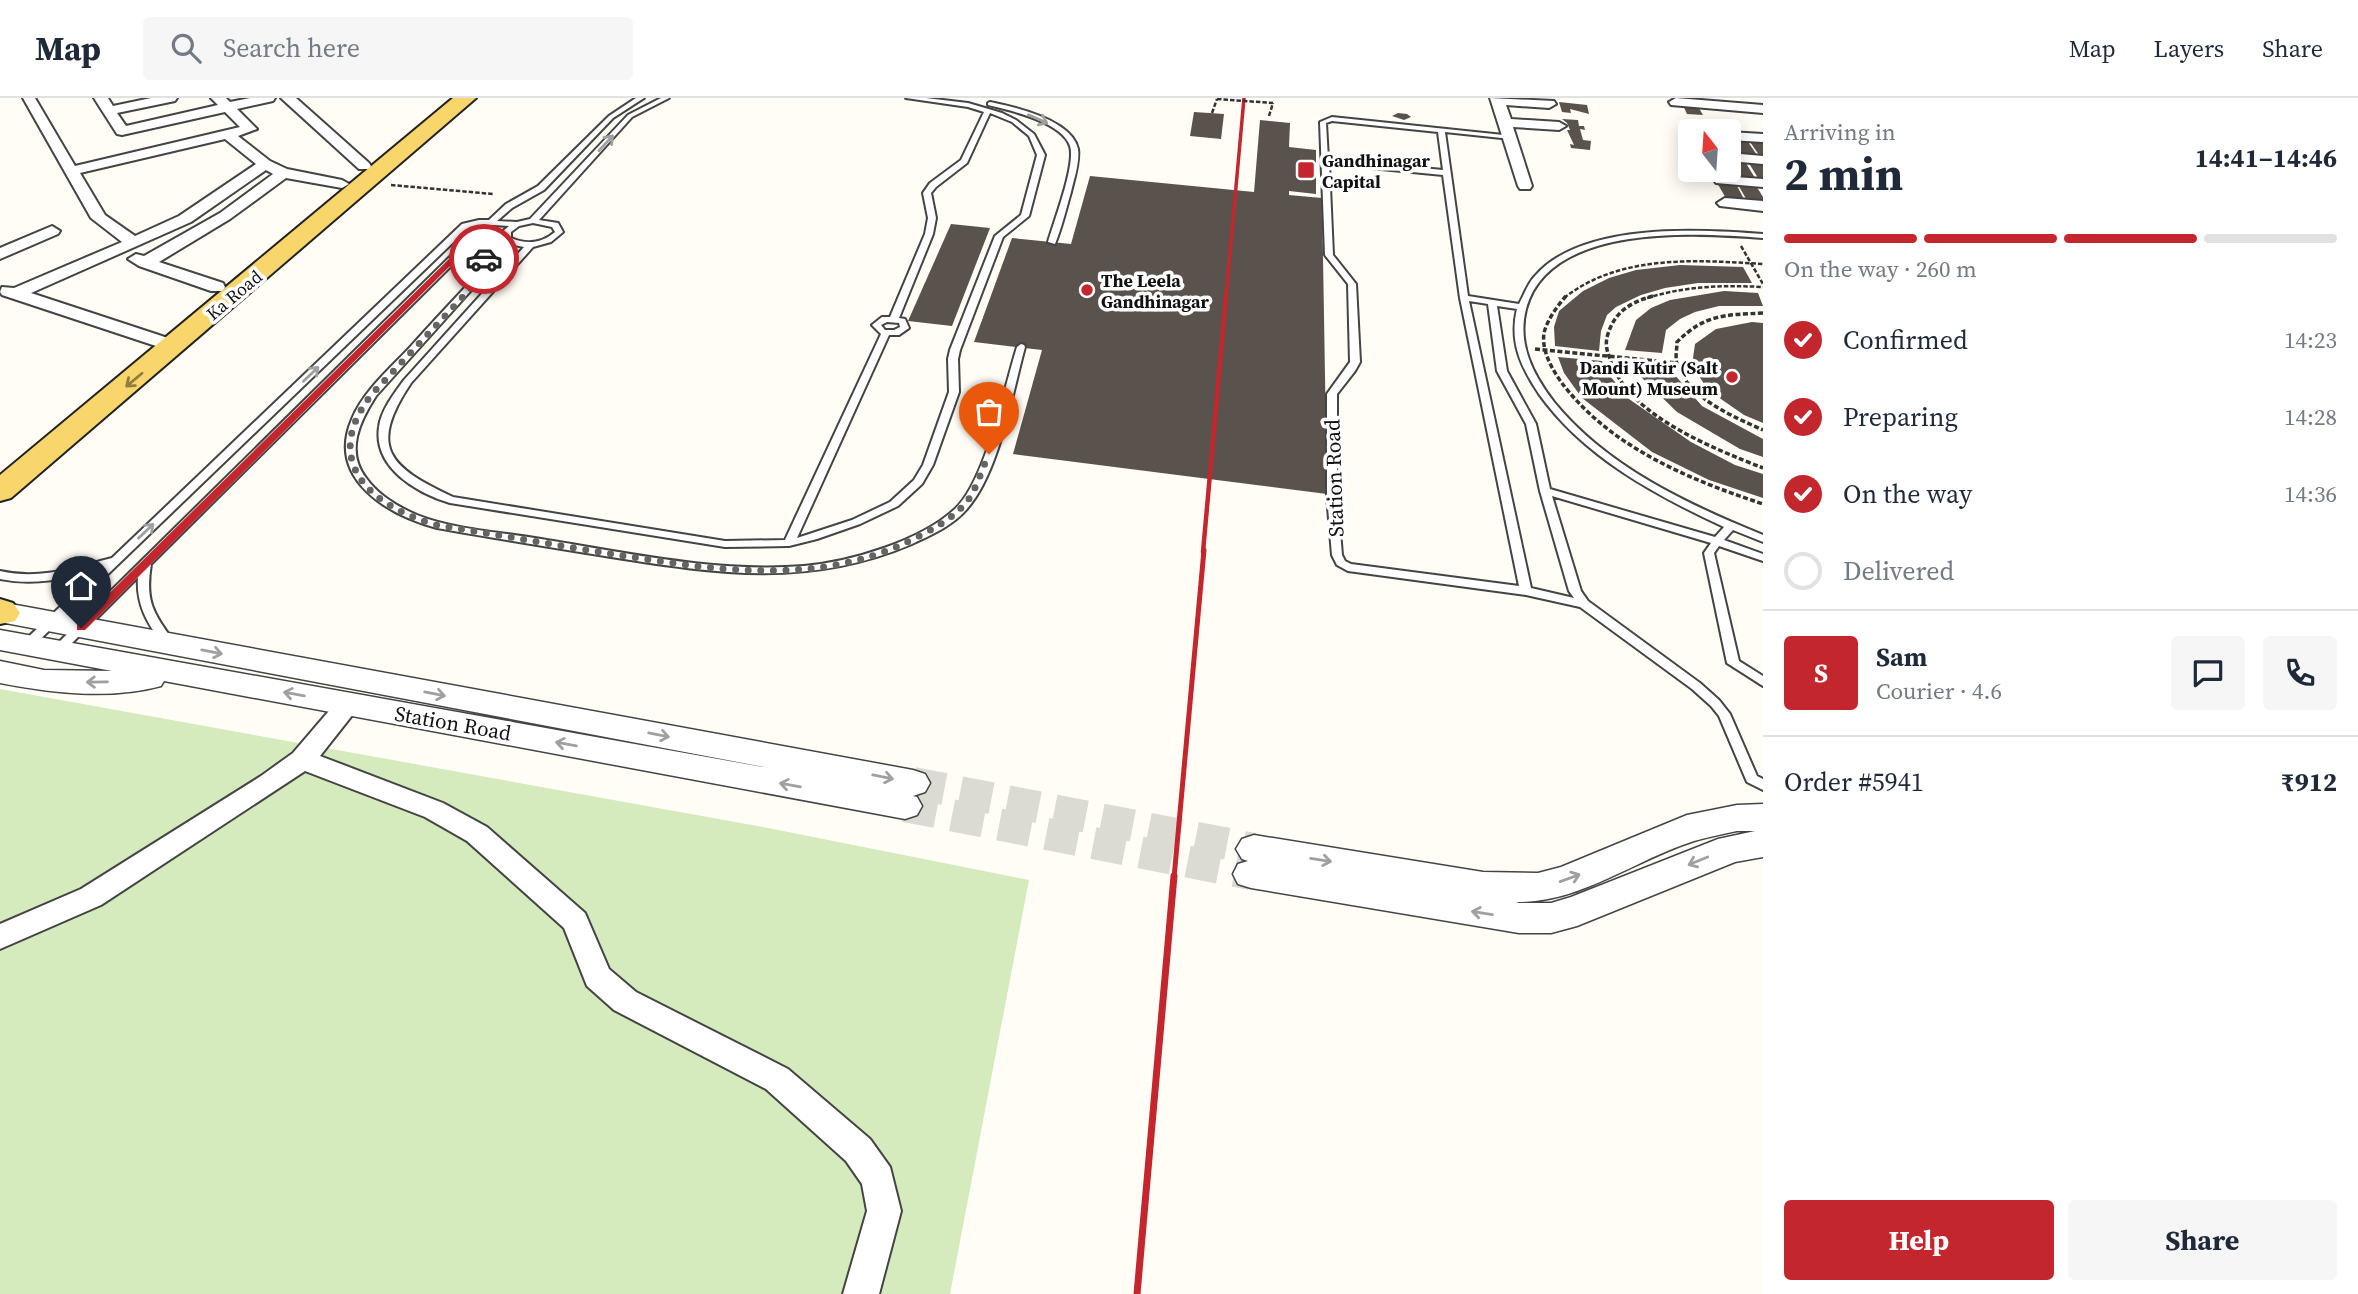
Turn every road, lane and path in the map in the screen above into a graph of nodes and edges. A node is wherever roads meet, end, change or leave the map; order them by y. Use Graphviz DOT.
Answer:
graph roads {
  1 [pos="101,98"];
  2 [pos="268,98"];
  3 [pos="288,98"];
  4 [pos="446,98"];
  5 [pos="466,98"];
  6 [pos="641,98"];
  7 [pos="666,98"];
  8 [pos="909,98"];
  9 [pos="948,98"];
  10 [pos="29,99"];
  11 [pos="163,99"];
  12 [pos="1217,99"];
  13 [pos="1497,99"];
  14 [pos="1709,101"];
  15 [pos="1676,102"];
  16 [pos="223,103"];
  17 [pos="1549,104"];
  18 [pos="1763,109"];
  19 [pos="988,110"];
  20 [pos="109,111"];
  21 [pos="1212,113"];
  22 [pos="1269,116"];
  23 [pos="1559,126"];
  24 [pos="1441,130"];
  25 [pos="1509,130"];
  26 [pos="227,134"];
  27 [pos="1741,137"];
  28 [pos="1763,138"];
  29 [pos="1741,158"];
  30 [pos="1763,160"];
  31 [pos="1324,161"];
  32 [pos="265,164"];
  33 [pos="71,171"];
  34 [pos="283,173"];
  35 [pos="1446,173"];
  36 [pos="357,177"];
  37 [pos="1741,181"];
  38 [pos="1763,183"];
  39 [pos="1525,186"];
  40 [pos="493,194"];
  41 [pos="1725,202"];
  42 [pos="1763,205"];
  43 [pos="533,221"];
  44 [pos="490,223"];
  45 [pos="517,224"];
  46 [pos="52,231"];
  47 [pos="1733,233"];
  48 [pos="1763,236"];
  49 [pos="508,239"];
  50 [pos="470,242"];
  51 [pos="1052,242"];
  52 [pos="134,243"];
  53 [pos="531,244"];
  54 [pos="116,250"];
  55 [pos="0,254"];
  56 [pos="452,261"];
  57 [pos="145,263"];
  58 [pos="1751,263"];
  59 [pos="1763,264"];
  60 [pos="485,273"];
  61 [pos="1763,286"];
  62 [pos="217,287"];
  63 [pos="8,291"];
  64 [pos="1464,298"];
  65 [pos="1492,303"];
  66 [pos="1522,307"];
  67 [pos="1763,313"];
  68 [pos="894,319"];
  69 [pos="886,333"];
  70 [pos="163,342"];
  71 [pos="1021,348"];
  72 [pos="1548,350"];
  73 [pos="1609,356"];
  74 [pos="1677,363"];
  75 [pos="1763,430"];
  76 [pos="0,464"];
  77 [pos="1763,468"];
  78 [pos="0,491"];
  79 [pos="1545,491"];
  80 [pos="1763,504"];
  81 [pos="1731,526"];
  82 [pos="1763,539"];
  83 [pos="1717,541"];
  84 [pos="789,543"];
  85 [pos="1763,558"];
  86 [pos="116,560"];
  87 [pos="146,563"];
  88 [pos="0,575"];
  89 [pos="1526,591"];
  90 [pos="1584,604"];
  91 [pos="6,625"];
  92 [pos="63,633"];
  93 [pos="170,644"];
  94 [pos="0,672"];
  95 [pos="190,674"];
  96 [pos="1763,682"];
  97 [pos="349,704"];
  98 [pos="302,760"];
  99 [pos="1763,785"];
  100 [pos="1763,817"];
  101 [pos="1763,843"];
  102 [pos="0,937"];
  103 [pos="861,1294"];
  1 -- 20 [label="street"];
  2 -- 16 [label="street"];
  3 -- 36 [label="street"];
  4 -- 36 [label="main road, Ka Road"];
  5 -- 36 [label="main road, Ka Road"];
  6 -- 44 [label="lane"];
  43 -- 7 [label="lane, one-way"];
  8 -- 19 [label="lane"];
  9 -- 51 [label="lane, one-way"];
  10 -- 33 [label="street"];
  11 -- 20 [label="street"];
  12 -- 21 [label="path"];
  12 -- 22 [label="path, bridge"];
  13 -- 17 [label="street"];
  13 -- 25 [label="street"];
  14 -- 15 [label="street"];
  14 -- 18 [label="street"];
  16 -- 20 [label="street"];
  16 -- 26 [label="street"];
  19 -- 68 [label="lane"];
  19 -- 84 [label="lane"];
  23 -- 25 [label="street"];
  24 -- 25 [label="lane"];
  24 -- 31 [label="lane, Station Road"];
  24 -- 35 [label="lane"];
  25 -- 39 [label="street"];
  26 -- 32 [label="street"];
  26 -- 33 [label="street"];
  27 -- 28 [label="street"];
  29 -- 30 [label="street"];
  31 -- 35 [label="lane"];
  31 -- 89 [label="lane, Station Road"];
  32 -- 34 [label="street"];
  32 -- 52 [label="street"];
  33 -- 52 [label="street"];
  34 -- 36 [label="street"];
  34 -- 57 [label="street"];
  35 -- 64 [label="lane"];
  36 -- 40 [label="path"];
  36 -- 62 [label="main road, Ka Road"];
  36 -- 70 [label="main road, Ka Road"];
  37 -- 38 [label="street"];
  41 -- 42 [label="street"];
  43 -- 45 [label="lane"];
  43 -- 53 [label="lane"];
  44 -- 45 [label="lane"];
  44 -- 50 [label="lane"];
  86 -- 44 [label="lane, one-way"];
  45 -- 49 [label="lane"];
  46 -- 55 [label="street"];
  47 -- 48 [label="lane"];
  47 -- 58 [label="path"];
  47 -- 66 [label="lane"];
  49 -- 50 [label="lane"];
  49 -- 53 [label="lane"];
  50 -- 56 [label="lane"];
  52 -- 54 [label="street"];
  53 -- 84 [label="lane"];
  54 -- 57 [label="street"];
  54 -- 63 [label="street"];
  56 -- 60 [label="lane"];
  56 -- 87 [label="lane"];
  57 -- 62 [label="street"];
  58 -- 59 [label="path"];
  58 -- 61 [label="path"];
  58 -- 72 [label="path"];
  60 -- 71 [label="lane"];
  61 -- 73 [label="path"];
  62 -- 70 [label="main road, Ka Road"];
  63 -- 70 [label="street"];
  64 -- 65 [label="lane"];
  64 -- 89 [label="lane"];
  65 -- 66 [label="lane"];
  65 -- 79 [label="lane, Station Road"];
  66 -- 81 [label="lane"];
  67 -- 74 [label="path"];
  68 -- 69 [label="lane"];
  68 -- 69 [label="lane"];
  69 -- 84 [label="lane"];
  70 -- 76 [label="main road, Ka Road"];
  70 -- 78 [label="main road, Ka Road, one-way"];
  72 -- 73 [label="path"];
  72 -- 80 [label="path"];
  73 -- 74 [label="path"];
  73 -- 77 [label="path"];
  74 -- 75 [label="path"];
  79 -- 83 [label="lane"];
  79 -- 90 [label="lane, Station Road"];
  81 -- 82 [label="lane"];
  81 -- 83 [label="lane"];
  83 -- 85 [label="lane"];
  83 -- 96 [label="lane"];
  86 -- 88 [label="lane"];
  86 -- 92 [label="lane"];
  87 -- 92 [label="lane"];
  87 -- 93 [label="lane"];
  89 -- 90 [label="lane, Station Road"];
  90 -- 99 [label="lane, Station Road"];
  91 -- 92 [label="street, Station Road"];
  92 -- 93 [label="street"];
  92 -- 95 [label="street, Station Road"];
  93 -- 97 [label="street, Station Road, one-way"];
  95 -- 94 [label="street, one-way"];
  97 -- 95 [label="street, Station Road, one-way"];
  97 -- 98 [label="street"];
  98 -- 102 [label="street"];
  98 -- 103 [label="street"];
  101 -- 100 [label="street, one-way"];
}
